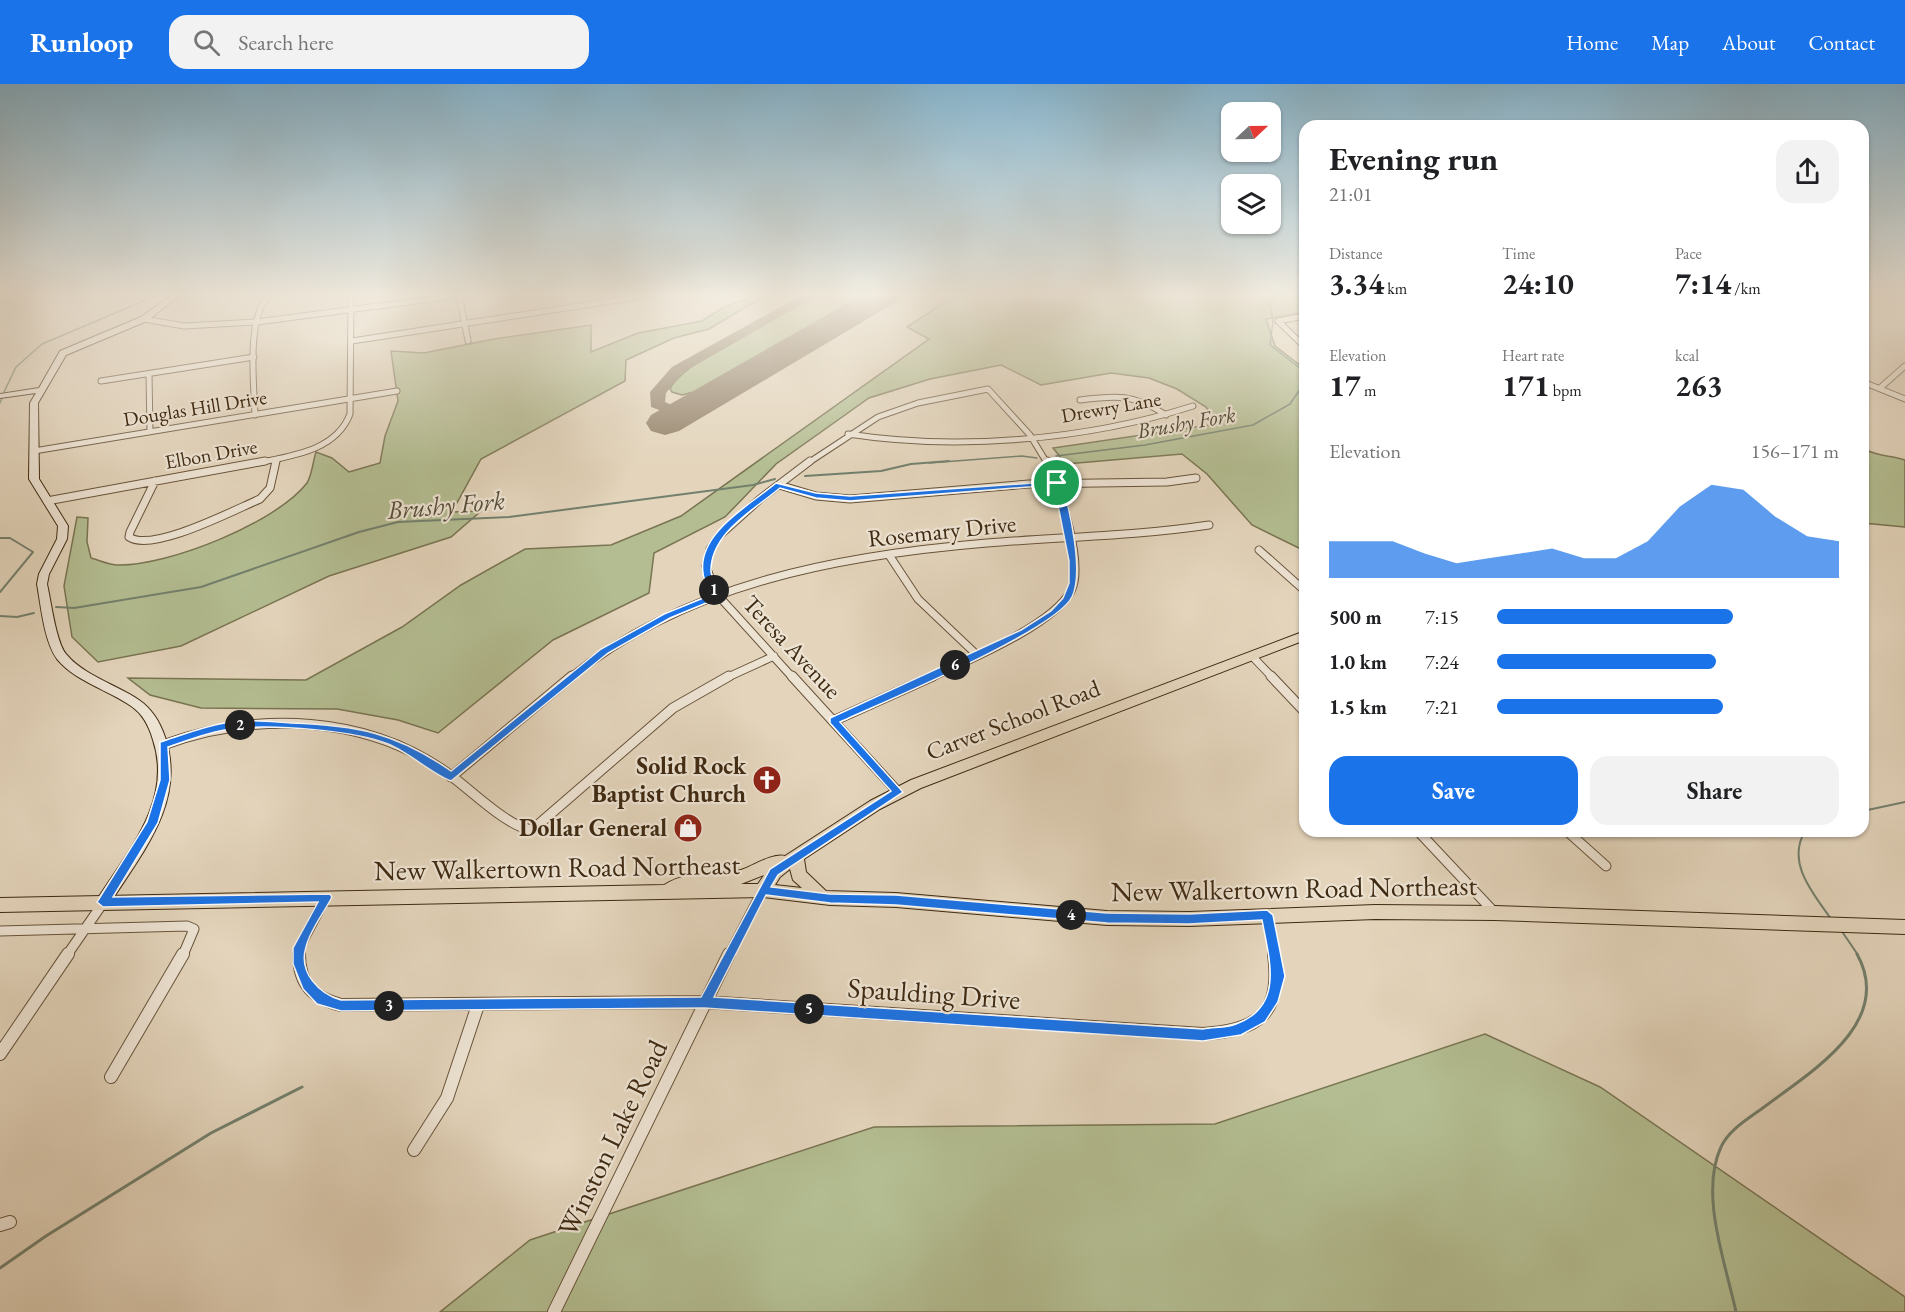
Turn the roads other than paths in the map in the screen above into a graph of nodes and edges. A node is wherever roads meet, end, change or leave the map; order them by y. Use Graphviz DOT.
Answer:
graph roads {
  1 [pos="65,352"];
  2 [pos="254,352"];
  3 [pos="352,352"];
  4 [pos="254,357"];
  5 [pos="1905,366"];
  6 [pos="149,374"];
  7 [pos="101,381"];
  8 [pos="1869,384"];
  9 [pos="1880,388"];
  10 [pos="40,390"];
  11 [pos="397,391"];
  12 [pos="0,396"];
  13 [pos="351,399"];
  14 [pos="1905,399"];
  15 [pos="1080,400"];
  16 [pos="1193,406"];
  17 [pos="255,415"];
  18 [pos="1166,415"];
  19 [pos="150,432"];
  20 [pos="848,434"];
  21 [pos="1034,437"];
  22 [pos="34,451"];
  23 [pos="276,459"];
  24 [pos="1196,478"];
  25 [pos="155,481"];
  26 [pos="1057,483"];
  27 [pos="779,485"];
  28 [pos="47,501"];
  29 [pos="1209,525"];
  30 [pos="1070,539"];
  31 [pos="1259,550"];
  32 [pos="889,555"];
  33 [pos="1299,586"];
  34 [pos="718,595"];
  35 [pos="1299,637"];
  36 [pos="977,655"];
  37 [pos="774,656"];
  38 [pos="1252,656"];
  39 [pos="1299,706"];
  40 [pos="833,721"];
  41 [pos="163,745"];
  42 [pos="451,777"];
  43 [pos="898,792"];
  44 [pos="1424,837"];
  45 [pos="1574,837"];
  46 [pos="795,856"];
  47 [pos="1606,866"];
  48 [pos="763,890"];
  49 [pos="666,892"];
  50 [pos="326,897"];
  51 [pos="822,897"];
  52 [pos="103,902"];
  53 [pos="0,905"];
  54 [pos="1495,913"];
  55 [pos="1267,915"];
  56 [pos="1905,927"];
  57 [pos="85,929"];
  58 [pos="0,931"];
  59 [pos="704,1002"];
  60 [pos="478,1005"];
  61 [pos="0,1054"];
  62 [pos="111,1077"];
  63 [pos="414,1150"];
  64 [pos="554,1312"];
  1 -- 10 [label="street"];
  2 -- 4 [label="street"];
  3 -- 13 [label="street"];
  4 -- 6 [label="street"];
  4 -- 17 [label="street"];
  5 -- 9 [label="street"];
  6 -- 7 [label="street"];
  6 -- 19 [label="street"];
  8 -- 9 [label="street"];
  9 -- 14 [label="street"];
  10 -- 12 [label="street"];
  10 -- 22 [label="street"];
  11 -- 13 [label="street, Douglas Hill Drive"];
  13 -- 17 [label="street, Douglas Hill Drive"];
  13 -- 23 [label="street, Elbon Drive"];
  15 -- 18 [label="street"];
  16 -- 18 [label="street, Drewry Lane"];
  17 -- 19 [label="street, Douglas Hill Drive"];
  18 -- 21 [label="street, Drewry Lane"];
  19 -- 22 [label="street, Douglas Hill Drive"];
  20 -- 21 [label="street, Drewry Lane"];
  20 -- 21 [label="street, Teresa Avenue"];
  20 -- 27 [label="street, Teresa Avenue"];
  21 -- 26 [label="street"];
  22 -- 28 [label="street"];
  23 -- 25 [label="street, Elbon Drive"];
  23 -- 25 [label="street"];
  24 -- 26 [label="street"];
  25 -- 28 [label="street, Elbon Drive"];
  26 -- 27 [label="street"];
  26 -- 30 [label="street"];
  27 -- 34 [label="street, Teresa Avenue"];
  28 -- 41 [label="street"];
  29 -- 30 [label="street, Rosemary Drive"];
  30 -- 32 [label="street, Rosemary Drive"];
  30 -- 36 [label="street"];
  31 -- 33 [label="street"];
  32 -- 34 [label="street, Rosemary Drive"];
  32 -- 36 [label="street"];
  34 -- 37 [label="street, Teresa Avenue"];
  34 -- 42 [label="street"];
  35 -- 38 [label="main road, Carver School Road"];
  36 -- 40 [label="street"];
  37 -- 40 [label="street, Teresa Avenue"];
  37 -- 42 [label="street"];
  38 -- 39 [label="street"];
  38 -- 43 [label="main road, Carver School Road"];
  40 -- 43 [label="street, Teresa Avenue"];
  41 -- 42 [label="street"];
  41 -- 52 [label="street"];
  43 -- 46 [label="main road, Carver School Road"];
  44 -- 54 [label="street"];
  45 -- 47 [label="street"];
  46 -- 48 [label="main road, Carver School Road"];
  46 -- 49 [label="main road"];
  46 -- 51 [label="main road"];
  48 -- 49 [label="main road, New Walkertown Road Northeast"];
  48 -- 51 [label="main road, New Walkertown Road Northeast"];
  48 -- 59 [label="street, Winston Lake Road"];
  49 -- 50 [label="main road, New Walkertown Road Northeast"];
  50 -- 52 [label="main road, New Walkertown Road Northeast"];
  50 -- 60 [label="street, Spaulding Drive"];
  51 -- 55 [label="main road, New Walkertown Road Northeast"];
  52 -- 53 [label="main road, New Walkertown Road Northeast"];
  52 -- 57 [label="street"];
  54 -- 55 [label="main road, New Walkertown Road Northeast"];
  54 -- 56 [label="main road, New Walkertown Road Northeast"];
  55 -- 59 [label="street, Spaulding Drive"];
  57 -- 58 [label="street"];
  57 -- 61 [label="street"];
  57 -- 62 [label="street"];
  59 -- 60 [label="street, Spaulding Drive"];
  59 -- 64 [label="street, Winston Lake Road"];
  60 -- 63 [label="street"];
}
